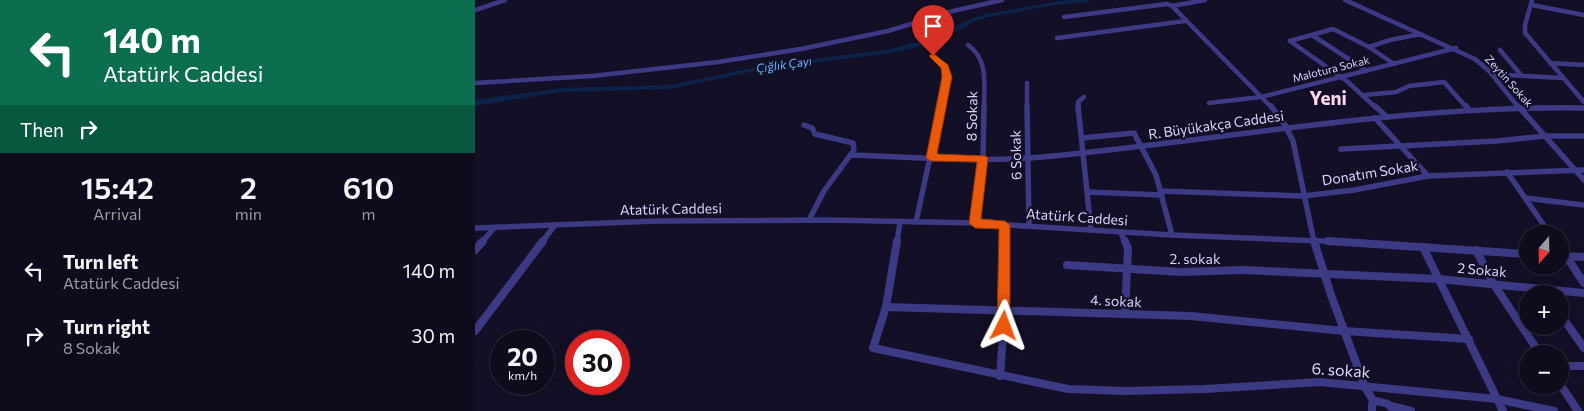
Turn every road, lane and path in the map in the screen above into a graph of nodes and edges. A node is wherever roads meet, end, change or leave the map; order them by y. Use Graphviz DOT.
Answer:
graph roads {
  1 [pos="505,0"];
  2 [pos="1002,0"];
  3 [pos="1205,0"];
  4 [pos="1345,0"];
  5 [pos="1532,3"];
  6 [pos="1172,6"];
  7 [pos="475,10"];
  8 [pos="1567,12"];
  9 [pos="1584,15"];
  10 [pos="1064,17"];
  11 [pos="1584,20"];
  12 [pos="1185,21"];
  13 [pos="1423,34"];
  14 [pos="1311,35"];
  15 [pos="1057,38"];
  16 [pos="968,45"];
  17 [pos="1369,47"];
  18 [pos="1456,48"];
  19 [pos="1500,50"];
  20 [pos="933,56"];
  21 [pos="1393,64"];
  22 [pos="1550,64"];
  23 [pos="1584,65"];
  24 [pos="1367,71"];
  25 [pos="1490,72"];
  26 [pos="1521,75"];
  27 [pos="1341,77"];
  28 [pos="1563,78"];
  29 [pos="1027,83"];
  30 [pos="475,84"];
  31 [pos="1364,95"];
  32 [pos="1084,97"];
  33 [pos="1261,97"];
  34 [pos="1584,102"];
  35 [pos="1209,103"];
  36 [pos="1519,107"];
  37 [pos="1584,108"];
  38 [pos="1469,110"];
  39 [pos="1387,117"];
  40 [pos="1375,118"];
  41 [pos="805,126"];
  42 [pos="1286,126"];
  43 [pos="1545,136"];
  44 [pos="1584,136"];
  45 [pos="1082,138"];
  46 [pos="1141,146"];
  47 [pos="1401,146"];
  48 [pos="1341,149"];
  49 [pos="1084,153"];
  50 [pos="851,155"];
  51 [pos="931,158"];
  52 [pos="983,158"];
  53 [pos="1028,158"];
  54 [pos="1575,170"];
  55 [pos="1584,170"];
  56 [pos="1507,172"];
  57 [pos="1428,176"];
  58 [pos="1584,180"];
  59 [pos="1087,192"];
  60 [pos="1161,193"];
  61 [pos="1303,196"];
  62 [pos="1525,198"];
  63 [pos="1584,205"];
  64 [pos="809,220"];
  65 [pos="900,222"];
  66 [pos="916,222"];
  67 [pos="975,223"];
  68 [pos="555,225"];
  69 [pos="1005,225"];
  70 [pos="1544,225"];
  71 [pos="1029,226"];
  72 [pos="475,228"];
  73 [pos="494,228"];
  74 [pos="1091,230"];
  75 [pos="1121,232"];
  76 [pos="1172,235"];
  77 [pos="1313,240"];
  78 [pos="1423,247"];
  79 [pos="475,250"];
  80 [pos="1476,250"];
  81 [pos="1519,253"];
  82 [pos="1569,256"];
  83 [pos="1584,257"];
  84 [pos="1569,264"];
  85 [pos="1067,265"];
  86 [pos="1128,269"];
  87 [pos="1324,274"];
  88 [pos="1438,279"];
  89 [pos="1493,283"];
  90 [pos="1584,283"];
  91 [pos="1519,287"];
  92 [pos="1569,292"];
  93 [pos="1584,293"];
  94 [pos="887,307"];
  95 [pos="1005,310"];
  96 [pos="1125,314"];
  97 [pos="1569,327"];
  98 [pos="475,331"];
  99 [pos="1344,331"];
  100 [pos="1469,339"];
  101 [pos="1534,345"];
  102 [pos="1584,348"];
  103 [pos="1569,366"];
  104 [pos="1584,366"];
  105 [pos="1000,376"];
  106 [pos="1365,387"];
  107 [pos="1567,395"];
  108 [pos="1497,399"];
  109 [pos="1373,407"];
  110 [pos="1393,409"];
  111 [pos="1411,411"];
  112 [pos="1503,411"];
  113 [pos="1554,411"];
  114 [pos="1578,411"];
  1 -- 7 [label="street"];
  2 -- 30 [label="street"];
  3 -- 6 [label="street"];
  4 -- 13 [label="street, Zeytin Sokak"];
  5 -- 8 [label="street"];
  5 -- 22 [label="street"];
  6 -- 10 [label="street"];
  6 -- 12 [label="street"];
  8 -- 9 [label="street"];
  8 -- 11 [label="street"];
  12 -- 15 [label="street"];
  12 -- 33 [label="street"];
  13 -- 17 [label="street"];
  13 -- 18 [label="street, Zeytin Sokak"];
  14 -- 17 [label="street"];
  14 -- 24 [label="street"];
  14 -- 27 [label="street"];
  16 -- 52 [label="street, 8 Sokak"];
  17 -- 21 [label="street"];
  18 -- 21 [label="street, Malotura Sokak"];
  18 -- 25 [label="street, Zeytin Sokak"];
  19 -- 26 [label="street"];
  20 -- 51 [label="street"];
  21 -- 24 [label="street, Malotura Sokak"];
  22 -- 23 [label="street"];
  22 -- 28 [label="street"];
  24 -- 27 [label="street, Malotura Sokak"];
  25 -- 26 [label="street"];
  25 -- 36 [label="street, Zeytin Sokak"];
  26 -- 28 [label="street"];
  27 -- 31 [label="street"];
  27 -- 33 [label="street, Malotura Sokak"];
  28 -- 34 [label="street"];
  29 -- 53 [label="street, 6 Sokak"];
  31 -- 38 [label="street"];
  31 -- 39 [label="street"];
  32 -- 45 [label="street"];
  33 -- 35 [label="street, Malotura Sokak"];
  33 -- 42 [label="street"];
  36 -- 37 [label="street, R. Büyükakça Caddesi"];
  36 -- 38 [label="street, R. Büyükakça Caddesi"];
  36 -- 43 [label="street, Zeytin Sokak"];
  38 -- 39 [label="street, R. Büyükakça Caddesi"];
  39 -- 40 [label="street, R. Büyükakça Caddesi"];
  40 -- 42 [label="street, R. Büyükakça Caddesi"];
  40 -- 47 [label="street"];
  41 -- 50 [label="street"];
  42 -- 46 [label="street, R. Büyükakça Caddesi"];
  42 -- 61 [label="street"];
  43 -- 44 [label="street"];
  43 -- 47 [label="street"];
  43 -- 54 [label="street, Zeytin Sokak"];
  45 -- 46 [label="street"];
  45 -- 49 [label="street"];
  46 -- 49 [label="street, R. Büyükakça Caddesi"];
  46 -- 60 [label="street"];
  47 -- 48 [label="street"];
  47 -- 57 [label="street"];
  49 -- 53 [label="street, R. Büyükakça Caddesi"];
  49 -- 59 [label="street"];
  50 -- 51 [label="street, R. Büyükakça Caddesi"];
  50 -- 64 [label="street"];
  51 -- 52 [label="street, R. Büyükakça Caddesi"];
  51 -- 66 [label="street"];
  52 -- 53 [label="street, R. Büyükakça Caddesi"];
  52 -- 67 [label="street, 8 Sokak"];
  53 -- 71 [label="street, 6 Sokak"];
  54 -- 55 [label="street, Donatım Sokak"];
  54 -- 56 [label="street, Donatım Sokak"];
  54 -- 58 [label="street, Zeytin Sokak"];
  56 -- 57 [label="street, Donatım Sokak"];
  56 -- 62 [label="street"];
  57 -- 61 [label="street, Donatım Sokak"];
  59 -- 60 [label="street, Donatım Sokak"];
  59 -- 74 [label="street"];
  60 -- 61 [label="street, Donatım Sokak"];
  60 -- 76 [label="street"];
  61 -- 77 [label="street"];
  62 -- 63 [label="street"];
  62 -- 70 [label="street"];
  64 -- 65 [label="street, Atatürk Caddesi"];
  64 -- 68 [label="street, Atatürk Caddesi"];
  65 -- 66 [label="street, Atatürk Caddesi"];
  65 -- 94 [label="street"];
  66 -- 67 [label="street, Atatürk Caddesi"];
  67 -- 69 [label="street, Atatürk Caddesi"];
  68 -- 73 [label="street, Atatürk Caddesi"];
  68 -- 98 [label="street"];
  69 -- 71 [label="street, Atatürk Caddesi"];
  69 -- 95 [label="street"];
  71 -- 74 [label="street, Atatürk Caddesi"];
  72 -- 73 [label="street, Atatürk Caddesi"];
  73 -- 79 [label="street"];
  74 -- 75 [label="street, Atatürk Caddesi"];
  75 -- 76 [label="street, Atatürk Caddesi"];
  75 -- 86 [label="street"];
  76 -- 77 [label="street, Atatürk Caddesi"];
  77 -- 78 [label="street, Atatürk Caddesi"];
  77 -- 87 [label="street"];
  78 -- 80 [label="street, Atatürk Caddesi"];
  78 -- 88 [label="street"];
  80 -- 81 [label="street, Atatürk Caddesi"];
  80 -- 89 [label="street"];
  82 -- 83 [label="street"];
  84 -- 90 [label="street"];
  85 -- 86 [label="street, 2. sokak"];
  86 -- 87 [label="street, 2. sokak"];
  86 -- 96 [label="street"];
  87 -- 88 [label="street, 2. sokak"];
  87 -- 99 [label="street"];
  88 -- 89 [label="street, 2 Sokak"];
  88 -- 100 [label="street"];
  89 -- 91 [label="street, 2 Sokak"];
  89 -- 101 [label="street"];
  92 -- 93 [label="street, 2 Sokak"];
  94 -- 95 [label="street, 4. sokak"];
  94 -- 105 [label="street, 6. sokak"];
  95 -- 96 [label="street, 4. sokak"];
  95 -- 105 [label="street"];
  96 -- 99 [label="street, 4. sokak"];
  97 -- 102 [label="street"];
  99 -- 100 [label="street, 4. sokak"];
  99 -- 106 [label="street"];
  100 -- 108 [label="street"];
  103 -- 104 [label="street"];
  105 -- 106 [label="street, 6. sokak"];
  106 -- 108 [label="street, 6. sokak"];
  106 -- 109 [label="street"];
  107 -- 114 [label="street"];
  108 -- 112 [label="street"];
  108 -- 113 [label="street, 6. sokak"];
  109 -- 110 [label="street"];
  110 -- 111 [label="street"];
}
